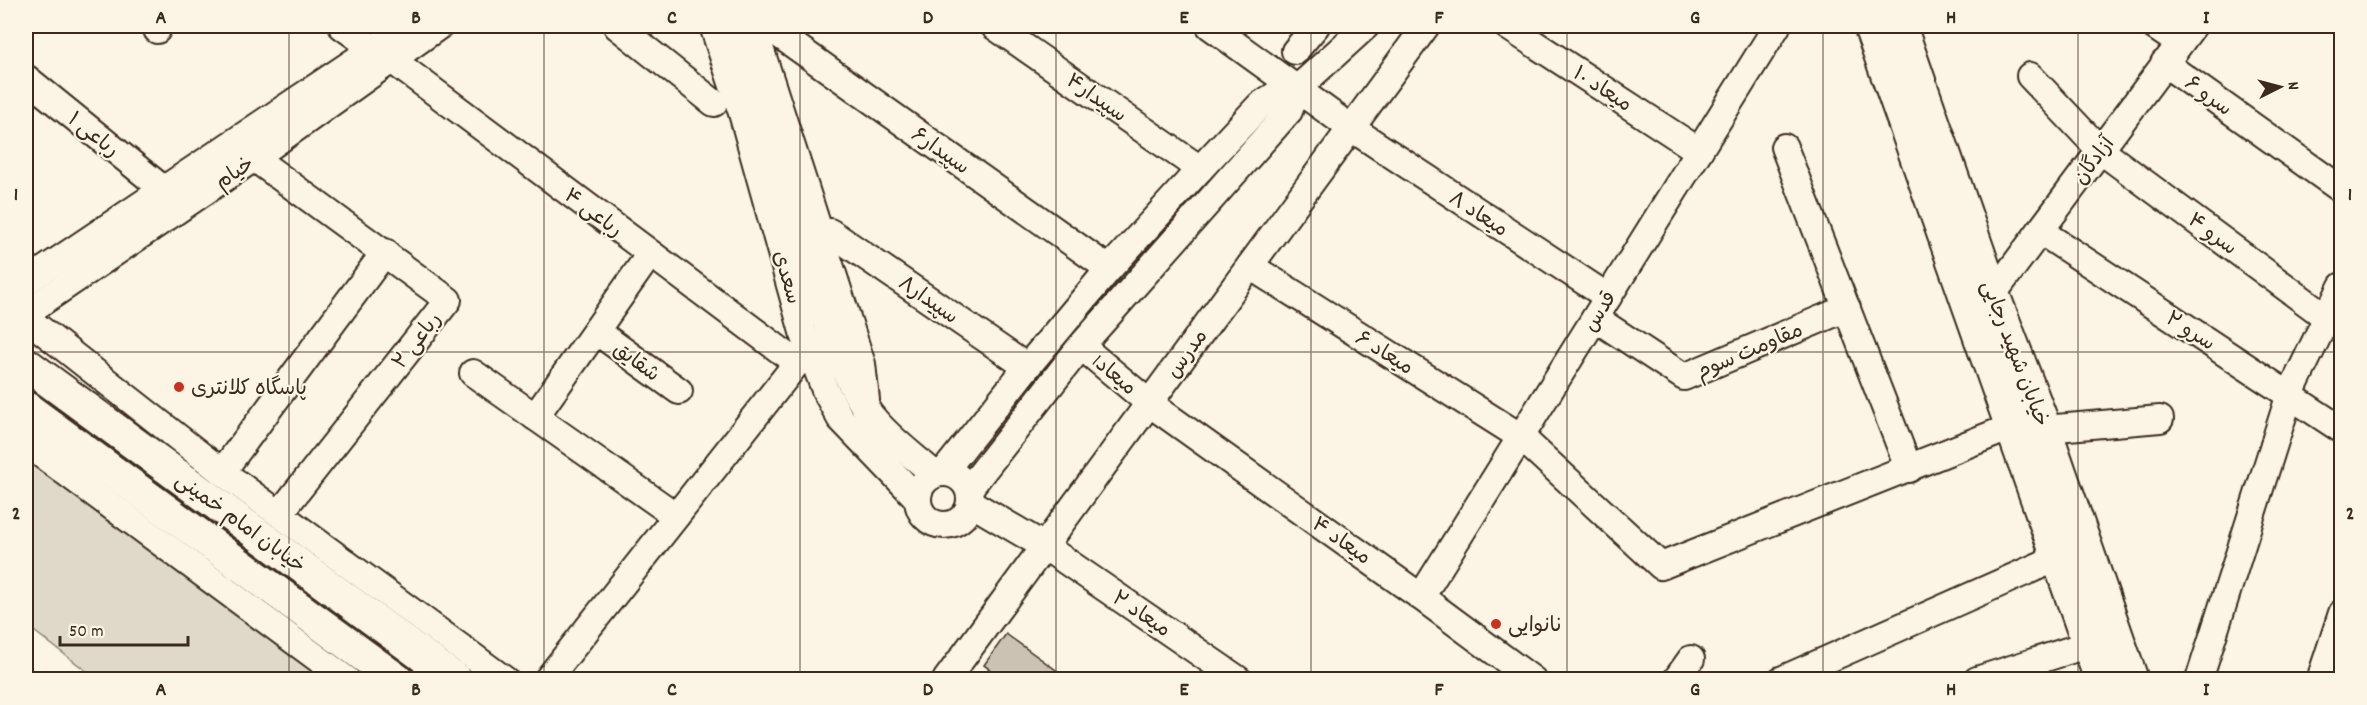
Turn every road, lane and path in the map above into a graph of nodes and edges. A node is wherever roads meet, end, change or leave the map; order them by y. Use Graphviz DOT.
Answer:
graph roads {
  1 [pos="342,26"];
  2 [pos="407,26"];
  3 [pos="439,26"];
  4 [pos="617,26"];
  5 [pos="713,26"];
  6 [pos="733,26"];
  7 [pos="994,26"];
  8 [pos="1210,26"];
  9 [pos="1316,26"];
  10 [pos="1366,26"];
  11 [pos="1426,26"];
  12 [pos="1507,26"];
  13 [pos="1777,26"];
  14 [pos="1870,26"];
  15 [pos="1900,26"];
  16 [pos="2154,26"];
  17 [pos="764,28"];
  18 [pos="2179,44"];
  19 [pos="1295,51"];
  20 [pos="383,54"];
  21 [pos="2030,76"];
  22 [pos="26,78"];
  23 [pos="1297,89"];
  24 [pos="714,103"];
  25 [pos="1351,128"];
  26 [pos="1784,147"];
  27 [pos="2100,150"];
  28 [pos="1699,151"];
  29 [pos="254,158"];
  30 [pos="1200,169"];
  31 [pos="2339,183"];
  32 [pos="164,189"];
  33 [pos="122,217"];
  34 [pos="2040,231"];
  35 [pos="830,232"];
  36 [pos="139,237"];
  37 [pos="385,252"];
  38 [pos="650,254"];
  39 [pos="1250,266"];
  40 [pos="1109,269"];
  41 [pos="26,282"];
  42 [pos="2342,286"];
  43 [pos="1980,297"];
  44 [pos="1601,308"];
  45 [pos="1847,308"];
  46 [pos="26,316"];
  47 [pos="2326,317"];
  48 [pos="596,331"];
  49 [pos="1081,345"];
  50 [pos="26,364"];
  51 [pos="1027,367"];
  52 [pos="473,373"];
  53 [pos="679,391"];
  54 [pos="122,394"];
  55 [pos="2290,394"];
  56 [pos="1149,403"];
  57 [pos="26,408"];
  58 [pos="867,409"];
  59 [pos="535,417"];
  60 [pos="2160,419"];
  61 [pos="102,421"];
  62 [pos="2011,427"];
  63 [pos="2045,429"];
  64 [pos="2342,430"];
  65 [pos="1521,437"];
  66 [pos="26,443"];
  67 [pos="1909,469"];
  68 [pos="222,472"];
  69 [pos="939,473"];
  70 [pos="970,496"];
  71 [pos="917,498"];
  72 [pos="280,513"];
  73 [pos="676,516"];
  74 [pos="1044,546"];
  75 [pos="2059,557"];
  76 [pos="1421,597"];
  77 [pos="2342,613"];
  78 [pos="2089,644"];
  79 [pos="347,680"];
  80 [pos="397,680"];
  81 [pos="456,680"];
  82 [pos="505,680"];
  83 [pos="548,680"];
  84 [pos="946,680"];
  85 [pos="1239,680"];
  86 [pos="1533,680"];
  87 [pos="1781,680"];
  88 [pos="1977,680"];
  89 [pos="2101,680"];
  90 [pos="2132,680"];
  91 [pos="2199,680"];
  92 [pos="2320,680"];
  1 -- 20 [label="street, رباعی ۴"];
  2 -- 20 [label="street, خیام"];
  3 -- 20 [label="street, خیام"];
  4 -- 24 [label="street"];
  5 -- 71 [label="street, سعدی"];
  6 -- 58 [label="street, سعدی"];
  7 -- 30 [label="street, سپیدار۴"];
  8 -- 23 [label="street, میعاد ۸"];
  9 -- 19 [label="street"];
  10 -- 23 [label="street"];
  11 -- 25 [label="street, مدرس"];
  12 -- 28 [label="street, میعاد ۱۰"];
  13 -- 28 [label="street, قدس"];
  14 -- 43 [label="main road, خیابان شهید رجایی"];
  15 -- 43 [label="main road, خیابان شهید رجایی"];
  16 -- 18 [label="street, سرو ۶"];
  17 -- 40 [label="street, سپیدار۶"];
  17 -- 58 [label="street, سعدی"];
  18 -- 27 [label="street, آزادگان"];
  18 -- 31 [label="street, سرو ۶"];
  20 -- 29 [label="street, خیام"];
  20 -- 32 [label="street, خیام"];
  20 -- 38 [label="street, رباعی ۴"];
  21 -- 27 [label="street, سرو ۴"];
  22 -- 32 [label="street, رباعی ۱"];
  23 -- 25 [label="street, میعاد ۸"];
  23 -- 30 [label="street"];
  23 -- 49 [label="street"];
  25 -- 39 [label="street, مدرس"];
  25 -- 44 [label="street, میعاد ۸"];
  26 -- 45 [label="street"];
  27 -- 34 [label="street, آزادگان"];
  27 -- 47 [label="street, سرو ۴"];
  28 -- 44 [label="street, قدس"];
  29 -- 36 [label="street, خیام"];
  29 -- 37 [label="street, رباعی ۲"];
  30 -- 40 [label="street"];
  32 -- 33 [label="street, خیام"];
  33 -- 36 [label="street"];
  33 -- 41 [label="street, خیام"];
  34 -- 43 [label="street, آزادگان"];
  34 -- 55 [label="street, سرو ۲"];
  35 -- 51 [label="street, سپیدار۸"];
  36 -- 46 [label="street, خیام"];
  37 -- 68 [label="street"];
  37 -- 72 [label="street, رباعی ۲"];
  38 -- 48 [label="street"];
  38 -- 73 [label="street, رباعی ۴"];
  39 -- 56 [label="street, مدرس"];
  39 -- 65 [label="street, میعاد ۶"];
  40 -- 51 [label="street"];
  42 -- 47 [label="street"];
  43 -- 62 [label="main road, خیابان شهید رجایی"];
  43 -- 63 [label="main road, خیابان شهید رجایی"];
  44 -- 45 [label="street, مقاومت سوم"];
  44 -- 65 [label="street, قدس"];
  45 -- 67 [label="street"];
  46 -- 54 [label="street"];
  47 -- 55 [label="street"];
  48 -- 53 [label="street, شقایق"];
  48 -- 59 [label="street"];
  49 -- 56 [label="street, میعاد1"];
  49 -- 70 [label="street"];
  50 -- 61 [label="main road, خیابان امام خمینی"];
  51 -- 69 [label="street"];
  52 -- 59 [label="street"];
  54 -- 61 [label="street"];
  54 -- 68 [label="street"];
  55 -- 64 [label="street, سرو ۲"];
  55 -- 91 [label="street"];
  56 -- 74 [label="street, مدرس"];
  56 -- 76 [label="street, میعاد ۴"];
  57 -- 80 [label="main road, خیابان امام خمینی"];
  58 -- 69 [label="street, سعدی"];
  59 -- 73 [label="street"];
  60 -- 63 [label="street"];
  61 -- 81 [label="main road, خیابان امام خمینی"];
  62 -- 67 [label="street"];
  62 -- 75 [label="main road, خیابان شهید رجایی"];
  63 -- 90 [label="main road, خیابان شهید رجایی"];
  65 -- 67 [label="street, میعاد ۶"];
  65 -- 76 [label="street, قدس"];
  66 -- 79 [label="street"];
  68 -- 72 [label="street"];
  69 -- 70 [label="street"];
  69 -- 71 [label="street"];
  70 -- 71 [label="street"];
  70 -- 74 [label="street"];
  72 -- 82 [label="street"];
  73 -- 83 [label="street"];
  74 -- 84 [label="street, مدرس"];
  74 -- 85 [label="street, میعاد ۲"];
  75 -- 78 [label="main road, خیابان شهید رجایی"];
  75 -- 87 [label="street"];
  76 -- 86 [label="street, میعاد ۴"];
  77 -- 92 [label="street"];
  78 -- 88 [label="street"];
  78 -- 89 [label="main road, خیابان شهید رجایی"];
}
